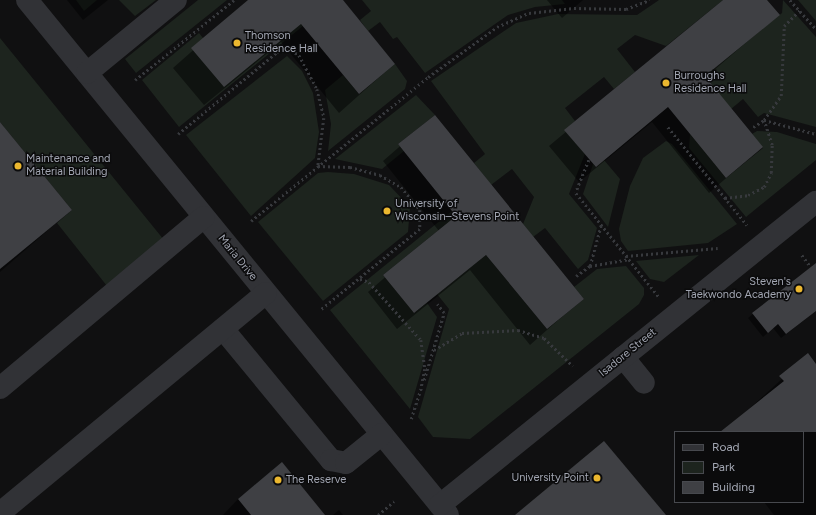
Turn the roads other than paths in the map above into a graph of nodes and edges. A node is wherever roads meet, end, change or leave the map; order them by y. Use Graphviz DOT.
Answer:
graph roads {
  1 [pos="27,0"];
  2 [pos="176,0"];
  3 [pos="87,73"];
  4 [pos="816,202"];
  5 [pos="204,217"];
  6 [pos="266,293"];
  7 [pos="223,329"];
  8 [pos="623,357"];
  9 [pos="644,383"];
  10 [pos="0,388"];
  11 [pos="382,434"];
  12 [pos="444,510"];
  13 [pos="0,513"];
  1 -- 3 [label="street, Maria Drive"];
  2 -- 3 [label="street"];
  3 -- 5 [label="street, Maria Drive"];
  4 -- 8 [label="street, Isadore Street"];
  5 -- 6 [label="street, Maria Drive"];
  5 -- 10 [label="street"];
  6 -- 7 [label="street"];
  6 -- 11 [label="street, Maria Drive"];
  7 -- 11 [label="street"];
  7 -- 13 [label="street"];
  8 -- 9 [label="street"];
  8 -- 12 [label="street, Isadore Street"];
  11 -- 12 [label="street, Maria Drive"];
}
